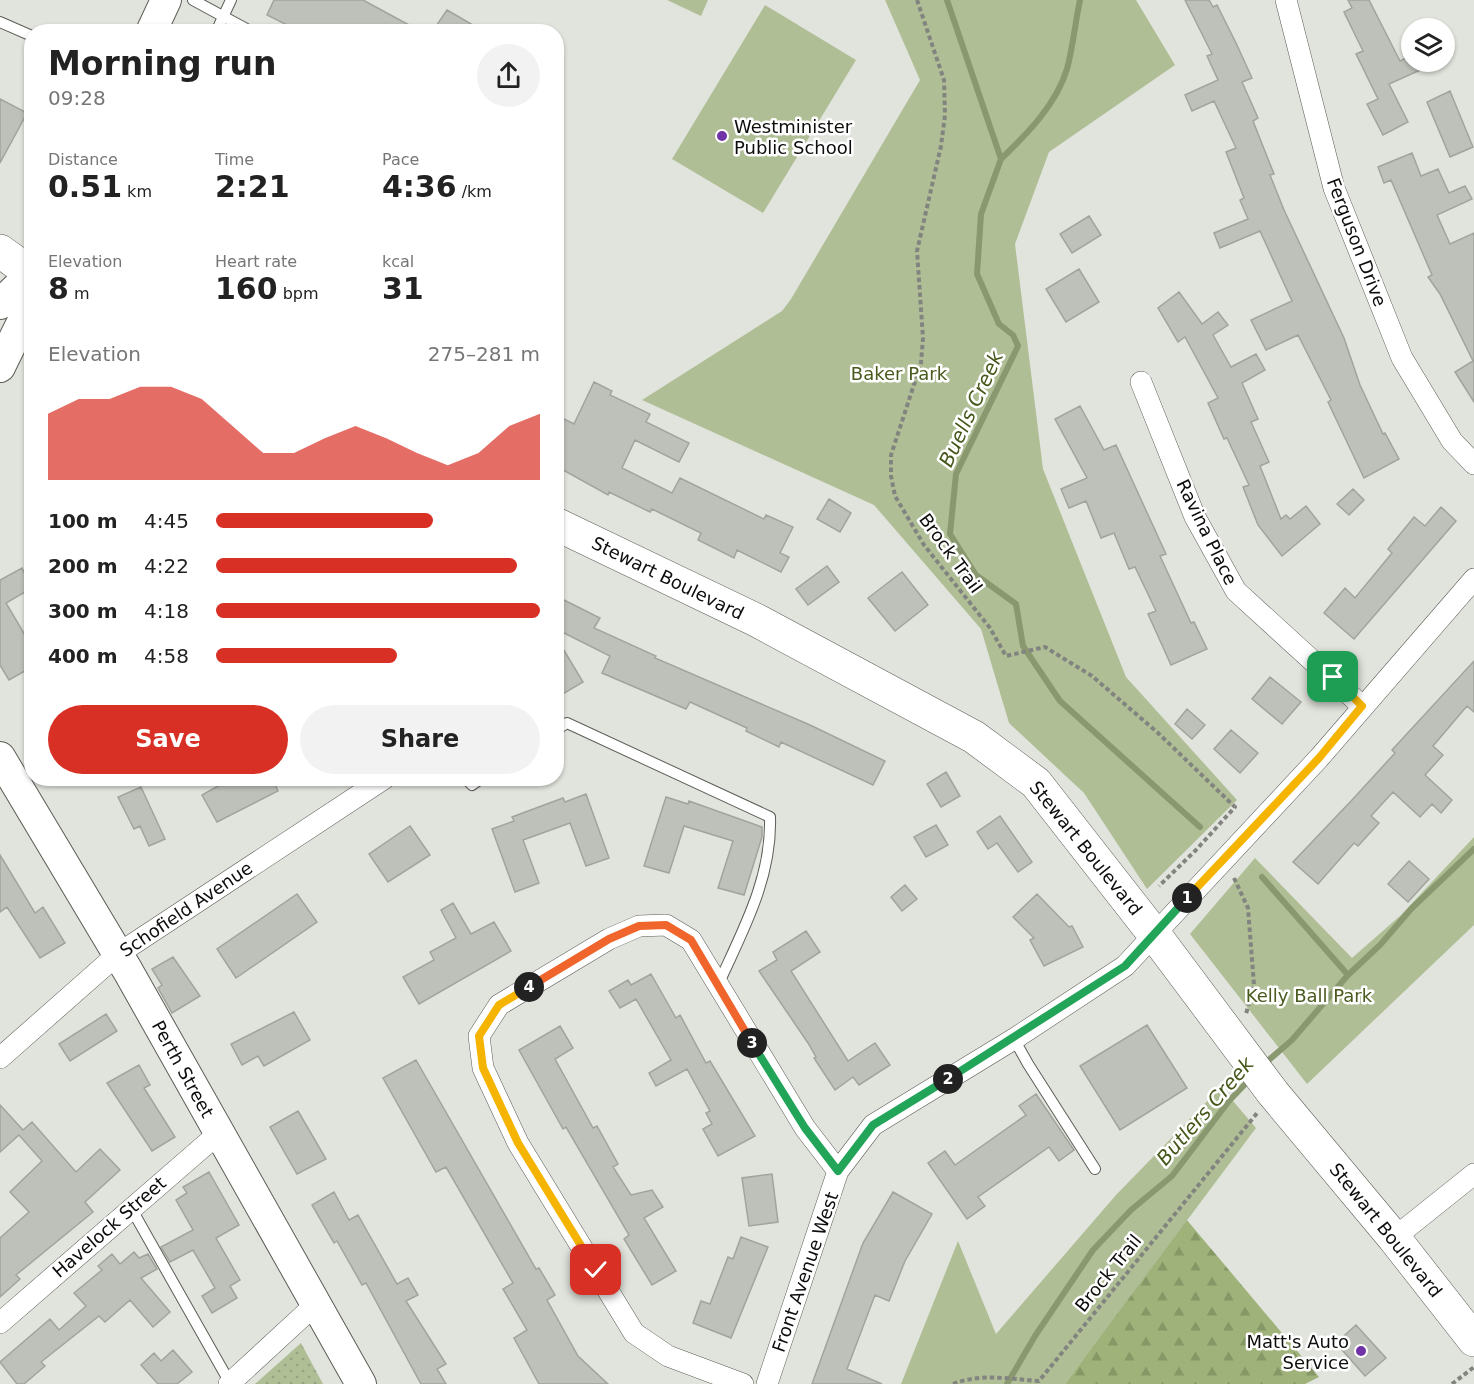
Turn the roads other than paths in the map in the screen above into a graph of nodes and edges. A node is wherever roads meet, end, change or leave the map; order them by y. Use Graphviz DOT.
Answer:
graph roads {
  1 [pos="166,0"];
  2 [pos="193,0"];
  3 [pos="231,0"];
  4 [pos="1286,0"];
  5 [pos="224,16"];
  6 [pos="0,22"];
  7 [pos="155,24"];
  8 [pos="220,24"];
  9 [pos="238,24"];
  10 [pos="24,32"];
  11 [pos="0,251"];
  12 [pos="0,266"];
  13 [pos="24,269"];
  14 [pos="24,272"];
  15 [pos="24,281"];
  16 [pos="0,304"];
  17 [pos="24,318"];
  18 [pos="0,367"];
  19 [pos="1141,382"];
  20 [pos="1474,464"];
  21 [pos="564,528"];
  22 [pos="1474,579"];
  23 [pos="1362,706"];
  24 [pos="564,725"];
  25 [pos="0,757"];
  26 [pos="373,786"];
  27 [pos="1154,934"];
  28 [pos="118,954"];
  29 [pos="718,985"];
  30 [pos="1014,1039"];
  31 [pos="0,1058"];
  32 [pos="219,1133"];
  33 [pos="1095,1168"];
  34 [pos="838,1171"];
  35 [pos="1474,1174"];
  36 [pos="131,1209"];
  37 [pos="1394,1238"];
  38 [pos="317,1303"];
  39 [pos="0,1323"];
  40 [pos="1474,1340"];
  41 [pos="229,1383"];
  42 [pos="361,1384"];
  43 [pos="743,1384"];
  44 [pos="767,1384"];
  1 -- 7 [label="street"];
  2 -- 5 [label="lane"];
  3 -- 5 [label="lane"];
  4 -- 20 [label="street, Ferguson Drive"];
  5 -- 8 [label="lane"];
  5 -- 9 [label="lane"];
  6 -- 10 [label="lane"];
  11 -- 13 [label="main road"];
  12 -- 14 [label="main road"];
  15 -- 16 [label="street"];
  17 -- 18 [label="street"];
  19 -- 23 [label="street, Ravina Place"];
  21 -- 27 [label="main road, Stewart Boulevard"];
  22 -- 23 [label="street, Front Avenue West"];
  23 -- 27 [label="street, Front Avenue West"];
  24 -- 29 [label="lane"];
  25 -- 28 [label="street, Perth Street"];
  26 -- 28 [label="street, Schofield Avenue"];
  27 -- 30 [label="street, Front Avenue West"];
  27 -- 37 [label="main road, Stewart Boulevard"];
  28 -- 31 [label="street, Schofield Avenue"];
  28 -- 32 [label="street, Perth Street"];
  29 -- 34 [label="street"];
  29 -- 43 [label="street"];
  30 -- 33 [label="lane"];
  30 -- 34 [label="street, Front Avenue West"];
  32 -- 36 [label="street, Havelock Street"];
  32 -- 38 [label="street, Perth Street"];
  34 -- 44 [label="street, Front Avenue West"];
  35 -- 37 [label="street"];
  36 -- 39 [label="street, Havelock Street"];
  36 -- 41 [label="lane"];
  37 -- 40 [label="main road, Stewart Boulevard"];
  38 -- 41 [label="street"];
  38 -- 42 [label="street, Perth Street"];
}
